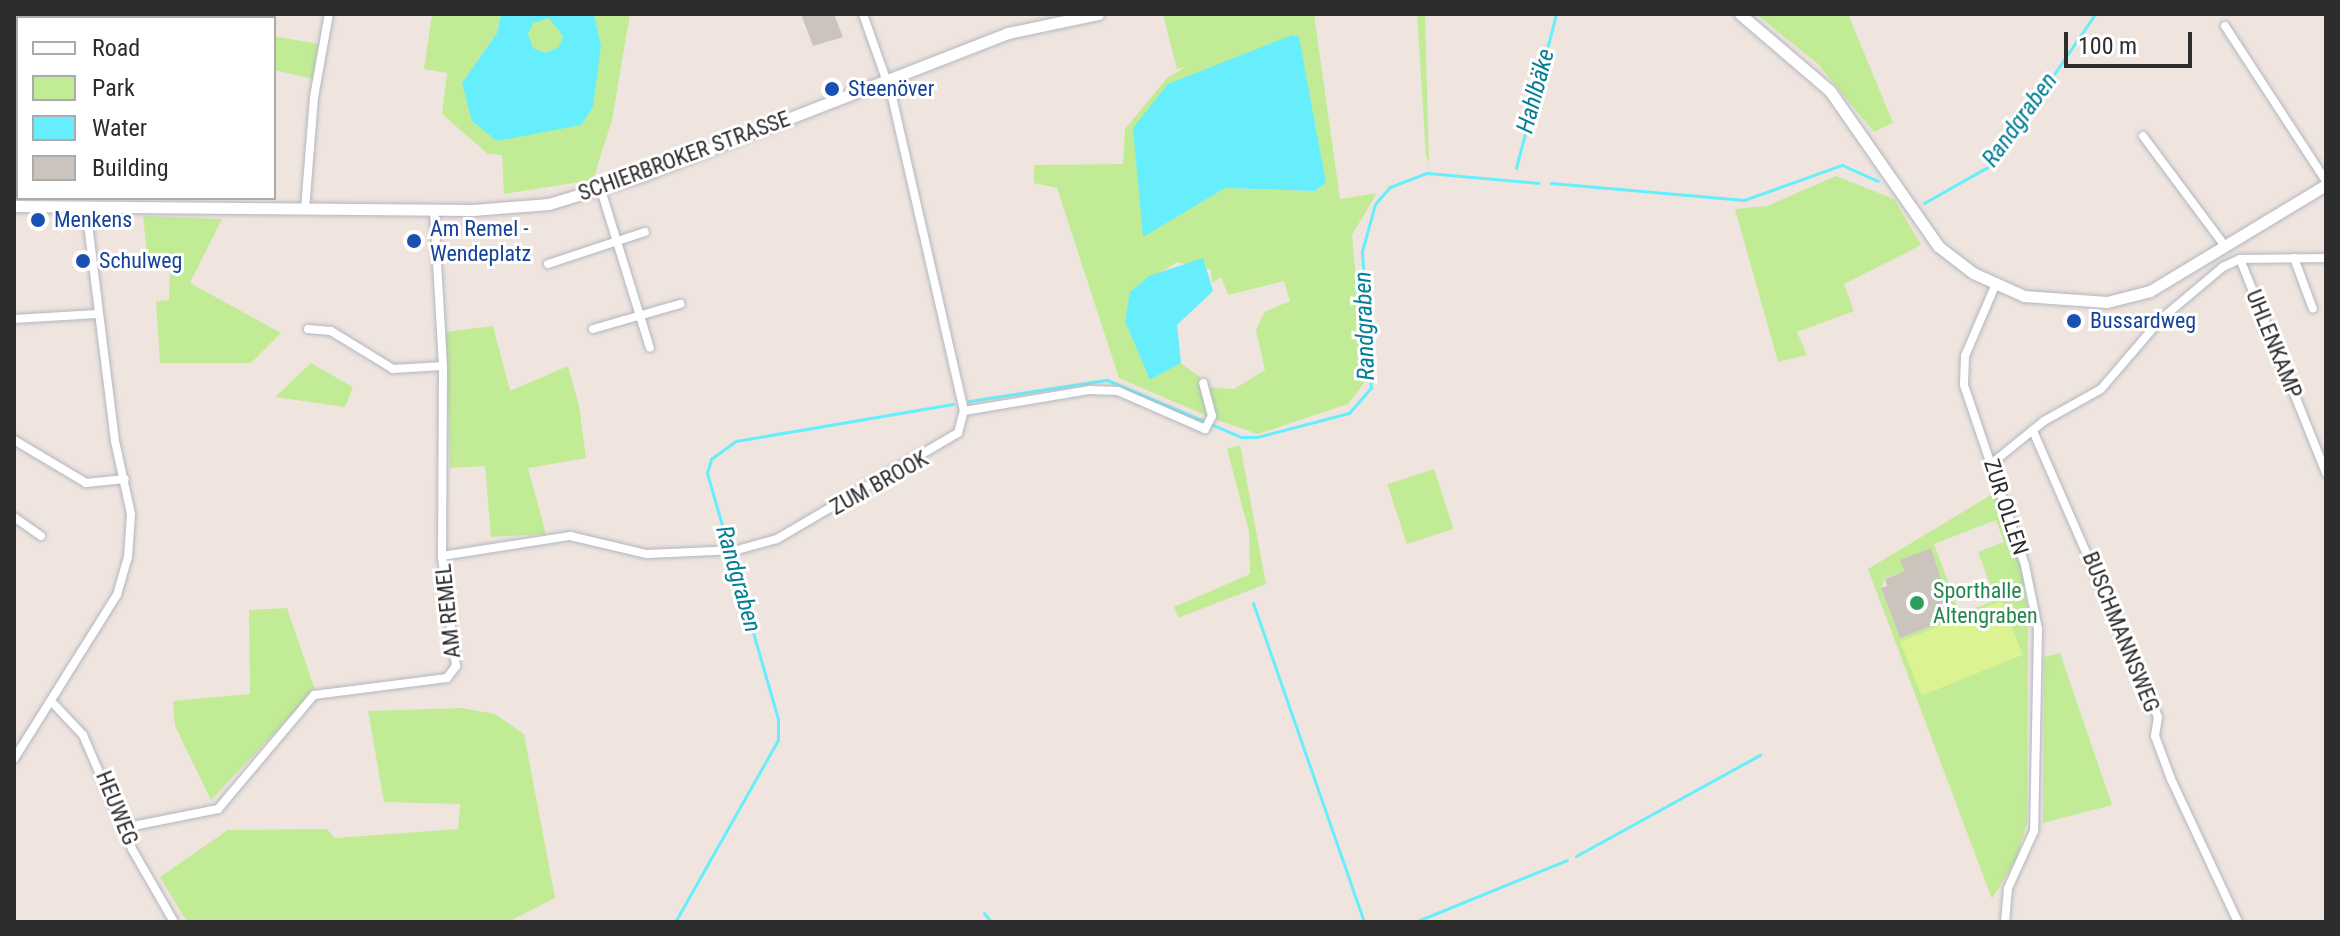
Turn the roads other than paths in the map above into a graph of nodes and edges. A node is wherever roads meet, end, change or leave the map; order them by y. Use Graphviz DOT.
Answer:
graph roads {
  1 [pos="329,14"];
  2 [pos="863,14"];
  3 [pos="1098,14"];
  4 [pos="1740,14"];
  5 [pos="2225,26"];
  6 [pos="886,79"];
  7 [pos="2143,136"];
  8 [pos="2326,183"];
  9 [pos="601,190"];
  10 [pos="14,206"];
  11 [pos="86,208"];
  12 [pos="305,209"];
  13 [pos="434,210"];
  14 [pos="645,232"];
  15 [pos="616,241"];
  16 [pos="2225,246"];
  17 [pos="2294,258"];
  18 [pos="2326,258"];
  19 [pos="2240,259"];
  20 [pos="548,264"];
  21 [pos="1995,286"];
  22 [pos="680,304"];
  23 [pos="2313,309"];
  24 [pos="97,314"];
  25 [pos="640,316"];
  26 [pos="14,319"];
  27 [pos="308,329"];
  28 [pos="593,329"];
  29 [pos="650,348"];
  30 [pos="443,366"];
  31 [pos="1203,383"];
  32 [pos="964,411"];
  33 [pos="2033,431"];
  34 [pos="14,440"];
  35 [pos="1991,464"];
  36 [pos="2326,473"];
  37 [pos="125,479"];
  38 [pos="14,517"];
  39 [pos="41,536"];
  40 [pos="442,556"];
  41 [pos="51,701"];
  42 [pos="14,759"];
  43 [pos="123,828"];
  44 [pos="174,922"];
  45 [pos="2005,922"];
  46 [pos="2238,922"];
  1 -- 12 [label="street"];
  2 -- 6 [label="street"];
  3 -- 6 [label="main road, SCHIERBROKER STRASSE"];
  4 -- 21 [label="main road"];
  5 -- 8 [label="street"];
  6 -- 9 [label="main road, SCHIERBROKER STRASSE"];
  6 -- 32 [label="street"];
  7 -- 16 [label="street"];
  8 -- 16 [label="main road"];
  9 -- 13 [label="main road, SCHIERBROKER STRASSE"];
  9 -- 15 [label="street"];
  10 -- 11 [label="main road, SCHIERBROKER STRASSE"];
  11 -- 12 [label="main road, SCHIERBROKER STRASSE"];
  11 -- 24 [label="street"];
  12 -- 13 [label="main road, SCHIERBROKER STRASSE"];
  13 -- 30 [label="street, AM REMEL"];
  14 -- 15 [label="street"];
  15 -- 20 [label="street"];
  15 -- 25 [label="street"];
  16 -- 21 [label="main road"];
  17 -- 18 [label="street"];
  17 -- 19 [label="street"];
  17 -- 23 [label="street"];
  19 -- 33 [label="street"];
  19 -- 36 [label="street, UHLENKAMP"];
  21 -- 35 [label="street, ZUR OLLEN"];
  22 -- 25 [label="street"];
  24 -- 26 [label="street"];
  24 -- 37 [label="street"];
  25 -- 28 [label="street"];
  25 -- 29 [label="street"];
  27 -- 30 [label="street"];
  30 -- 40 [label="street, AM REMEL"];
  31 -- 32 [label="street"];
  32 -- 40 [label="street, ZUM BROOK"];
  33 -- 35 [label="street"];
  33 -- 46 [label="street, BUSCHMANNSWEG"];
  34 -- 37 [label="street"];
  35 -- 45 [label="street, ZUR OLLEN"];
  37 -- 41 [label="street"];
  38 -- 39 [label="street"];
  40 -- 43 [label="street, AM REMEL"];
  41 -- 42 [label="street"];
  41 -- 43 [label="street, HEUWEG"];
  43 -- 44 [label="street, HEUWEG"];
}
